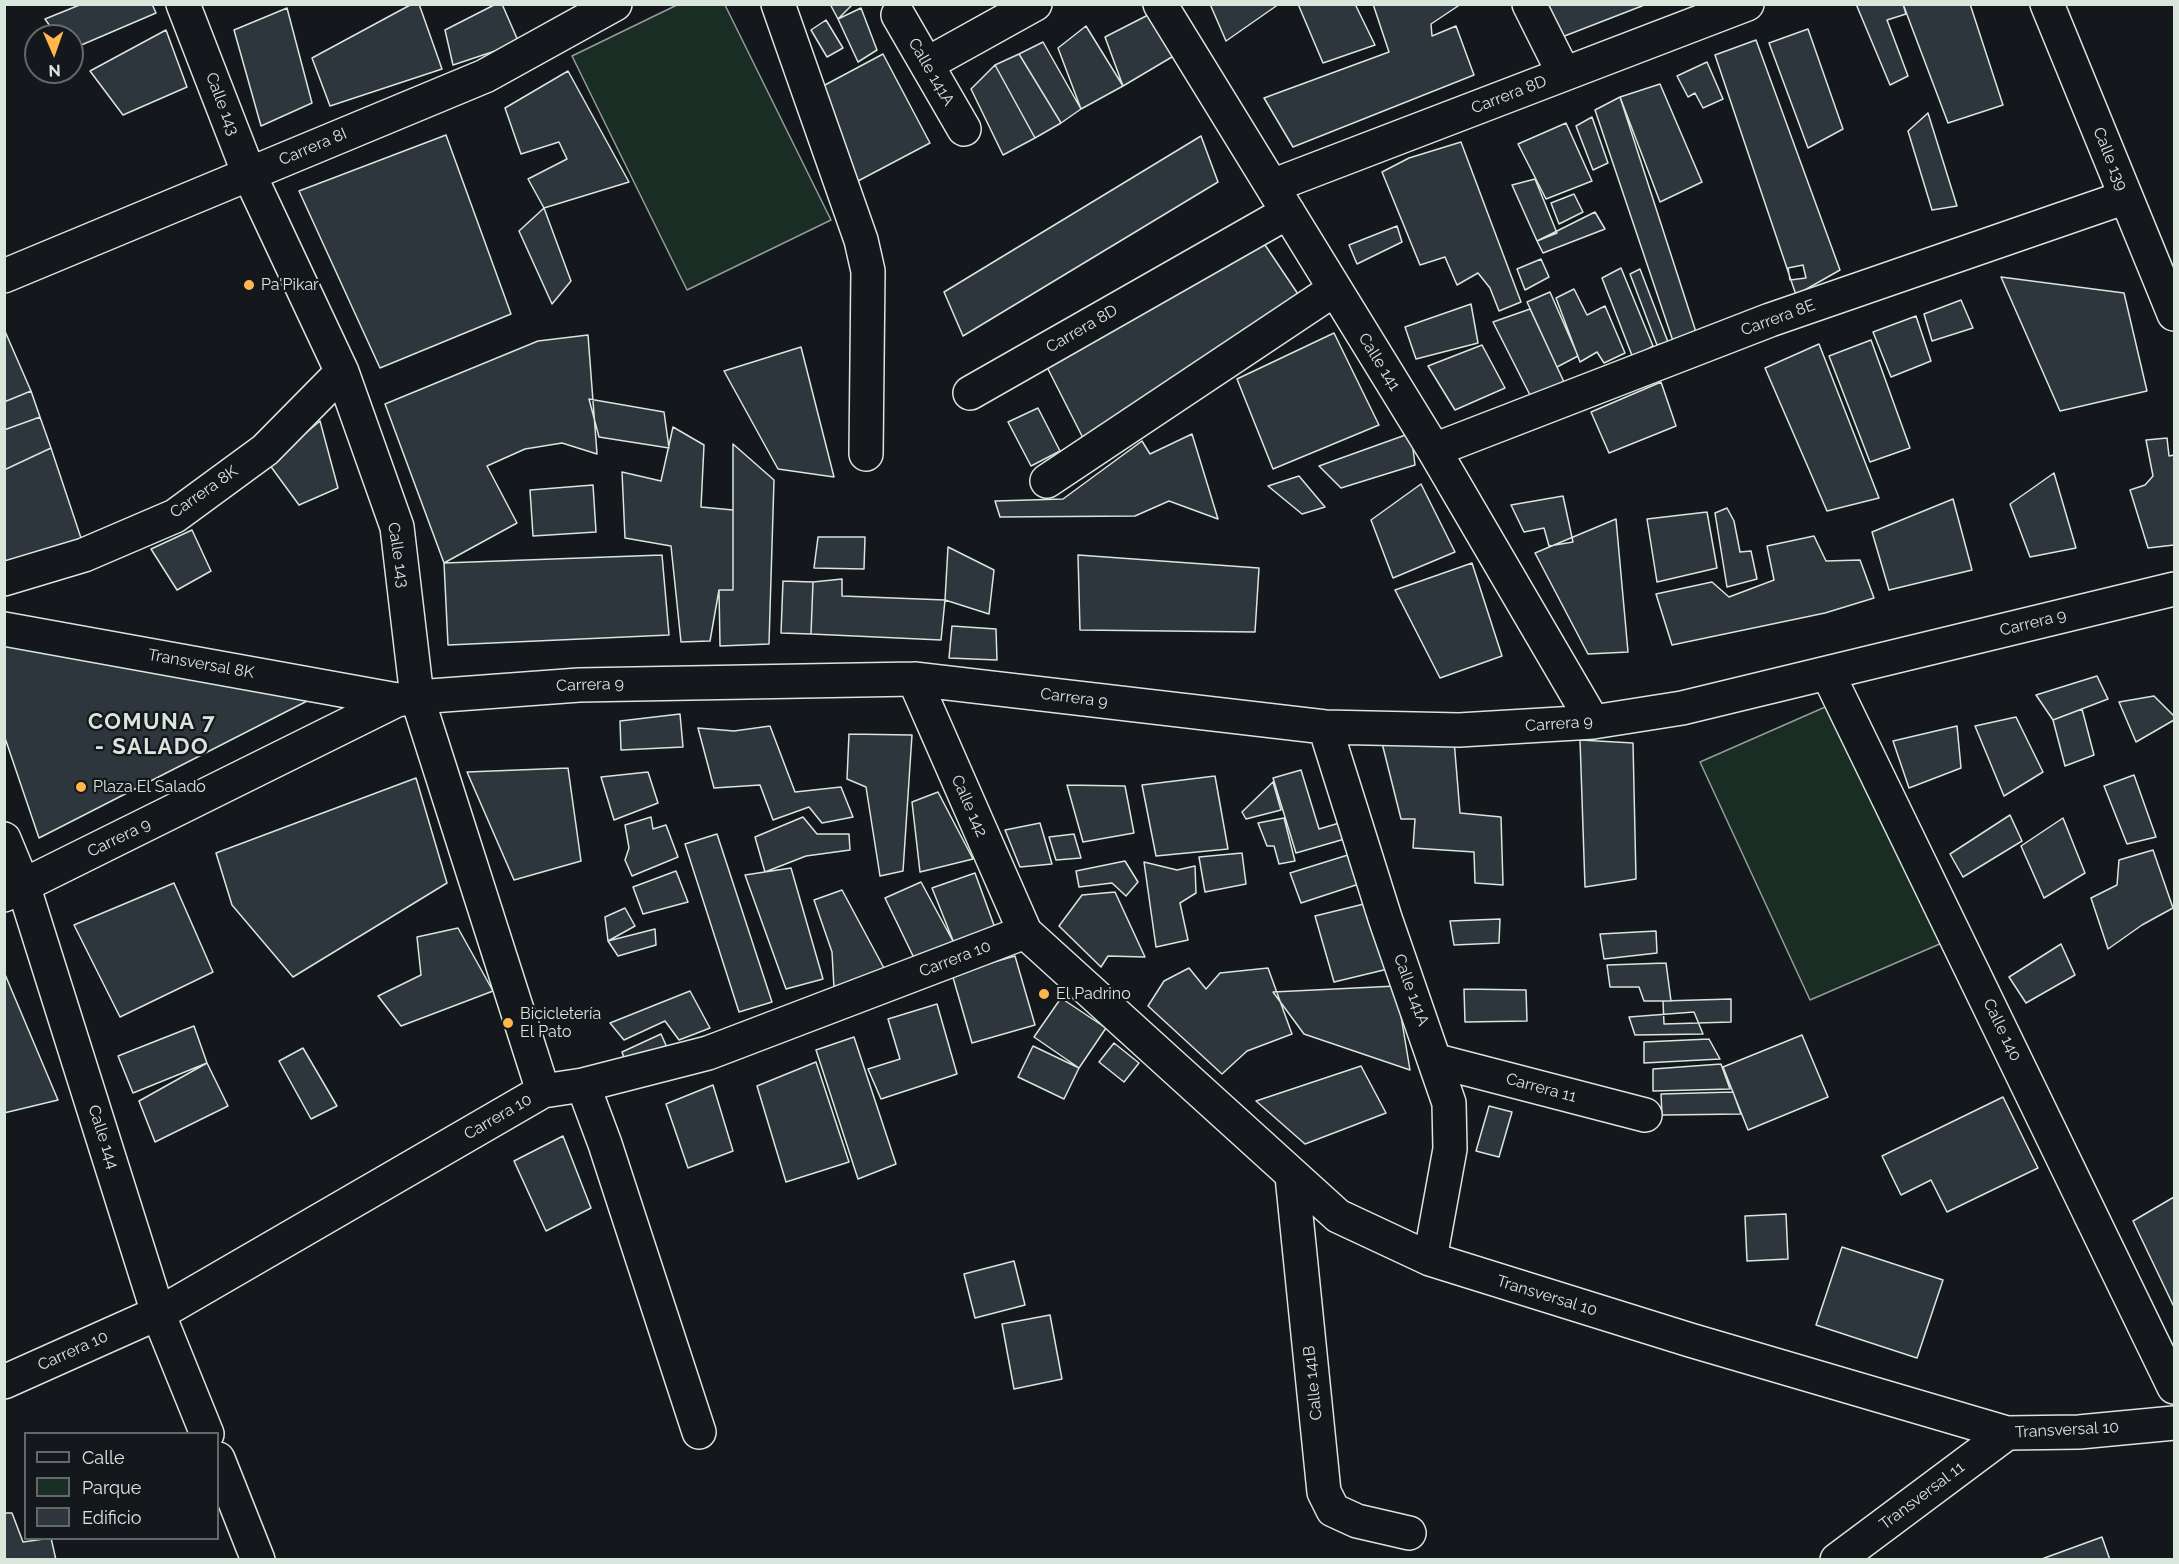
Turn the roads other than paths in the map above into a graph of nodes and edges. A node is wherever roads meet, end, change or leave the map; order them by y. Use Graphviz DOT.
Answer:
graph roads {
  1 [pos="183,4"];
  2 [pos="615,4"];
  3 [pos="778,4"];
  4 [pos="1035,4"];
  5 [pos="1160,4"];
  6 [pos="1529,4"];
  7 [pos="1746,4"];
  8 [pos="2047,4"];
  9 [pos="898,15"];
  10 [pos="927,64"];
  11 [pos="1564,74"];
  12 [pos="964,129"];
  13 [pos="249,174"];
  14 [pos="2126,197"];
  15 [pos="1280,199"];
  16 [pos="4,276"];
  17 [pos="1335,289"];
  18 [pos="2175,314"];
  19 [pos="342,372"];
  20 [pos="970,393"];
  21 [pos="1434,450"];
  22 [pos="866,454"];
  23 [pos="1047,481"];
  24 [pos="4,579"];
  25 [pos="2175,589"];
  26 [pos="4,629"];
  27 [pos="1828,674"];
  28 [pos="914,679"];
  29 [pos="407,699"];
  30 [pos="1593,722"];
  31 [pos="1325,727"];
  32 [pos="4,839"];
  33 [pos="14,890"];
  34 [pos="1025,932"];
  35 [pos="1437,1061"];
  36 [pos="583,1085"];
  37 [pos="543,1091"];
  38 [pos="1645,1115"];
  39 [pos="1292,1176"];
  40 [pos="1430,1259"];
  41 [pos="158,1313"];
  42 [pos="4,1382"];
  43 [pos="2175,1387"];
  44 [pos="2175,1422"];
  45 [pos="206,1432"];
  46 [pos="699,1432"];
  47 [pos="2007,1432"];
  48 [pos="219,1462"];
  49 [pos="1409,1533"];
  50 [pos="248,1557"];
  51 [pos="1837,1560"];
  1 -- 13 [label="street, Calle 143"];
  2 -- 13 [label="street, Carrera 8I"];
  3 -- 22 [label="street"];
  4 -- 10 [label="street"];
  5 -- 15 [label="street, Calle 141"];
  6 -- 11 [label="street"];
  7 -- 11 [label="street, Carrera 8D"];
  8 -- 14 [label="street, Calle 139"];
  9 -- 10 [label="street, Calle 141A"];
  10 -- 12 [label="street, Calle 141A"];
  11 -- 15 [label="street, Carrera 8D"];
  13 -- 16 [label="street, Carrera 8I"];
  13 -- 19 [label="street, Calle 143"];
  14 -- 18 [label="street, Calle 139"];
  14 -- 21 [label="street, Carrera 8E"];
  15 -- 17 [label="street, Calle 141"];
  15 -- 20 [label="street, Carrera 8D"];
  17 -- 21 [label="street, Calle 141"];
  17 -- 23 [label="street"];
  19 -- 24 [label="street, Carrera 8K"];
  19 -- 29 [label="street, Calle 143"];
  21 -- 30 [label="street, Calle 141"];
  25 -- 27 [label="street, Carrera 9"];
  26 -- 29 [label="street, Transversal 8K"];
  27 -- 30 [label="street, Carrera 9"];
  27 -- 43 [label="street, Calle 140"];
  28 -- 29 [label="street, Carrera 9"];
  28 -- 31 [label="street, Carrera 9"];
  28 -- 34 [label="street, Calle 142"];
  29 -- 33 [label="street, Carrera 9"];
  29 -- 37 [label="street, Calle 143"];
  30 -- 31 [label="street, Carrera 9"];
  31 -- 35 [label="street, Calle 141A"];
  32 -- 33 [label="street, Calle 144"];
  33 -- 41 [label="street, Calle 144"];
  34 -- 36 [label="street, Carrera 10"];
  34 -- 39 [label="street, Transversal 10"];
  35 -- 38 [label="street, Carrera 11"];
  35 -- 40 [label="street, Calle 141A"];
  36 -- 37 [label="street, Carrera 10"];
  36 -- 46 [label="street"];
  37 -- 41 [label="street, Carrera 10"];
  39 -- 40 [label="street, Transversal 10"];
  39 -- 49 [label="street, Calle 141B"];
  40 -- 47 [label="street, Transversal 10"];
  41 -- 42 [label="street, Carrera 10"];
  41 -- 45 [label="street, Calle 144"];
  44 -- 47 [label="street, Transversal 10"];
  47 -- 51 [label="street, Transversal 11"];
  48 -- 50 [label="street"];
}
